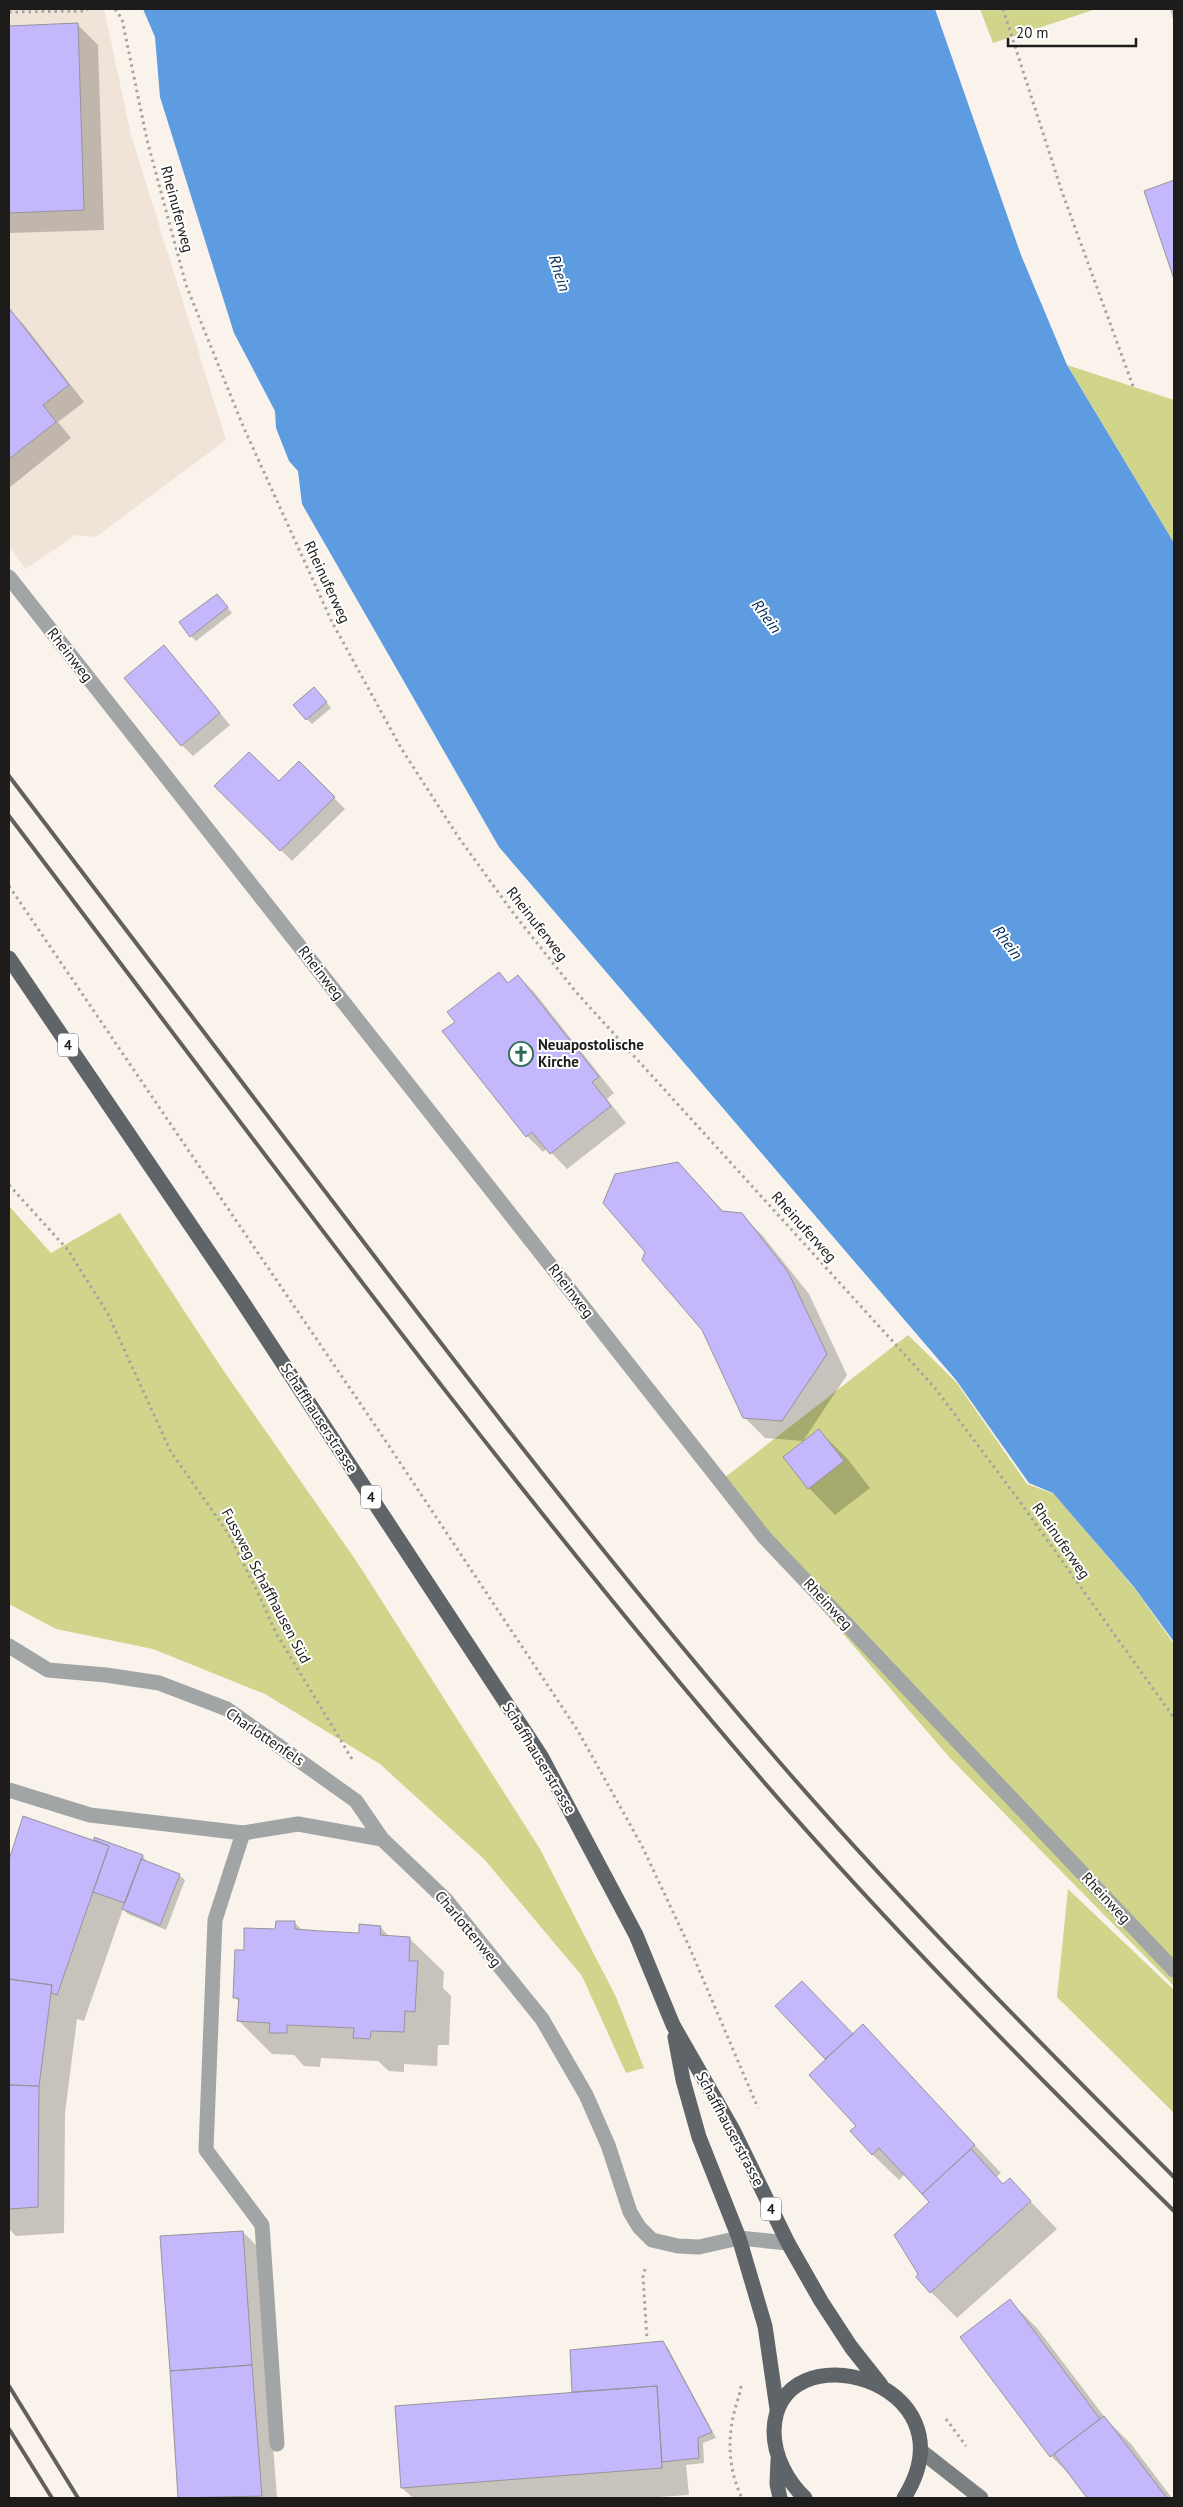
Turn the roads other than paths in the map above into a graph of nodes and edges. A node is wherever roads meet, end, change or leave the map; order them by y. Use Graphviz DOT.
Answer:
graph roads {
  1 [pos="9,577"];
  2 [pos="9,958"];
  3 [pos="9,1646"];
  4 [pos="9,1790"];
  5 [pos="243,1833"];
  6 [pos="382,1839"];
  7 [pos="1174,1970"];
  8 [pos="673,2025"];
  9 [pos="739,2238"];
  10 [pos="788,2243"];
  11 [pos="880,2385"];
  12 [pos="777,2409"];
  13 [pos="277,2444"];
  14 [pos="921,2451"];
  15 [pos="778,2459"];
  16 [pos="780,2498"];
  17 [pos="805,2498"];
  18 [pos="904,2498"];
  19 [pos="981,2498"];
  1 -- 7 [label="street, Rheinweg"];
  2 -- 8 [label="main road, Schaffhauserstrasse / 4"];
  3 -- 6 [label="street, Charlottenfels"];
  4 -- 5 [label="street"];
  5 -- 6 [label="street"];
  5 -- 13 [label="street"];
  6 -- 9 [label="street, Charlottenweg"];
  8 -- 9 [label="main road, Schaffhauserstrasse / 4"];
  8 -- 10 [label="main road, Schaffhauserstrasse / 4"];
  9 -- 10 [label="street, Charlottenweg"];
  9 -- 12 [label="main road, Schaffhauserstrasse / 4"];
  10 -- 11 [label="main road, Schaffhauserstrasse / 4"];
  11 -- 12 [label="main road, 4"];
  11 -- 14 [label="main road, 4"];
  12 -- 15 [label="main road, 4"];
  14 -- 18 [label="main road, 4"];
  14 -- 19 [label="street"];
  15 -- 16 [label="main road, 4"];
  15 -- 17 [label="main road, 4"];
}
